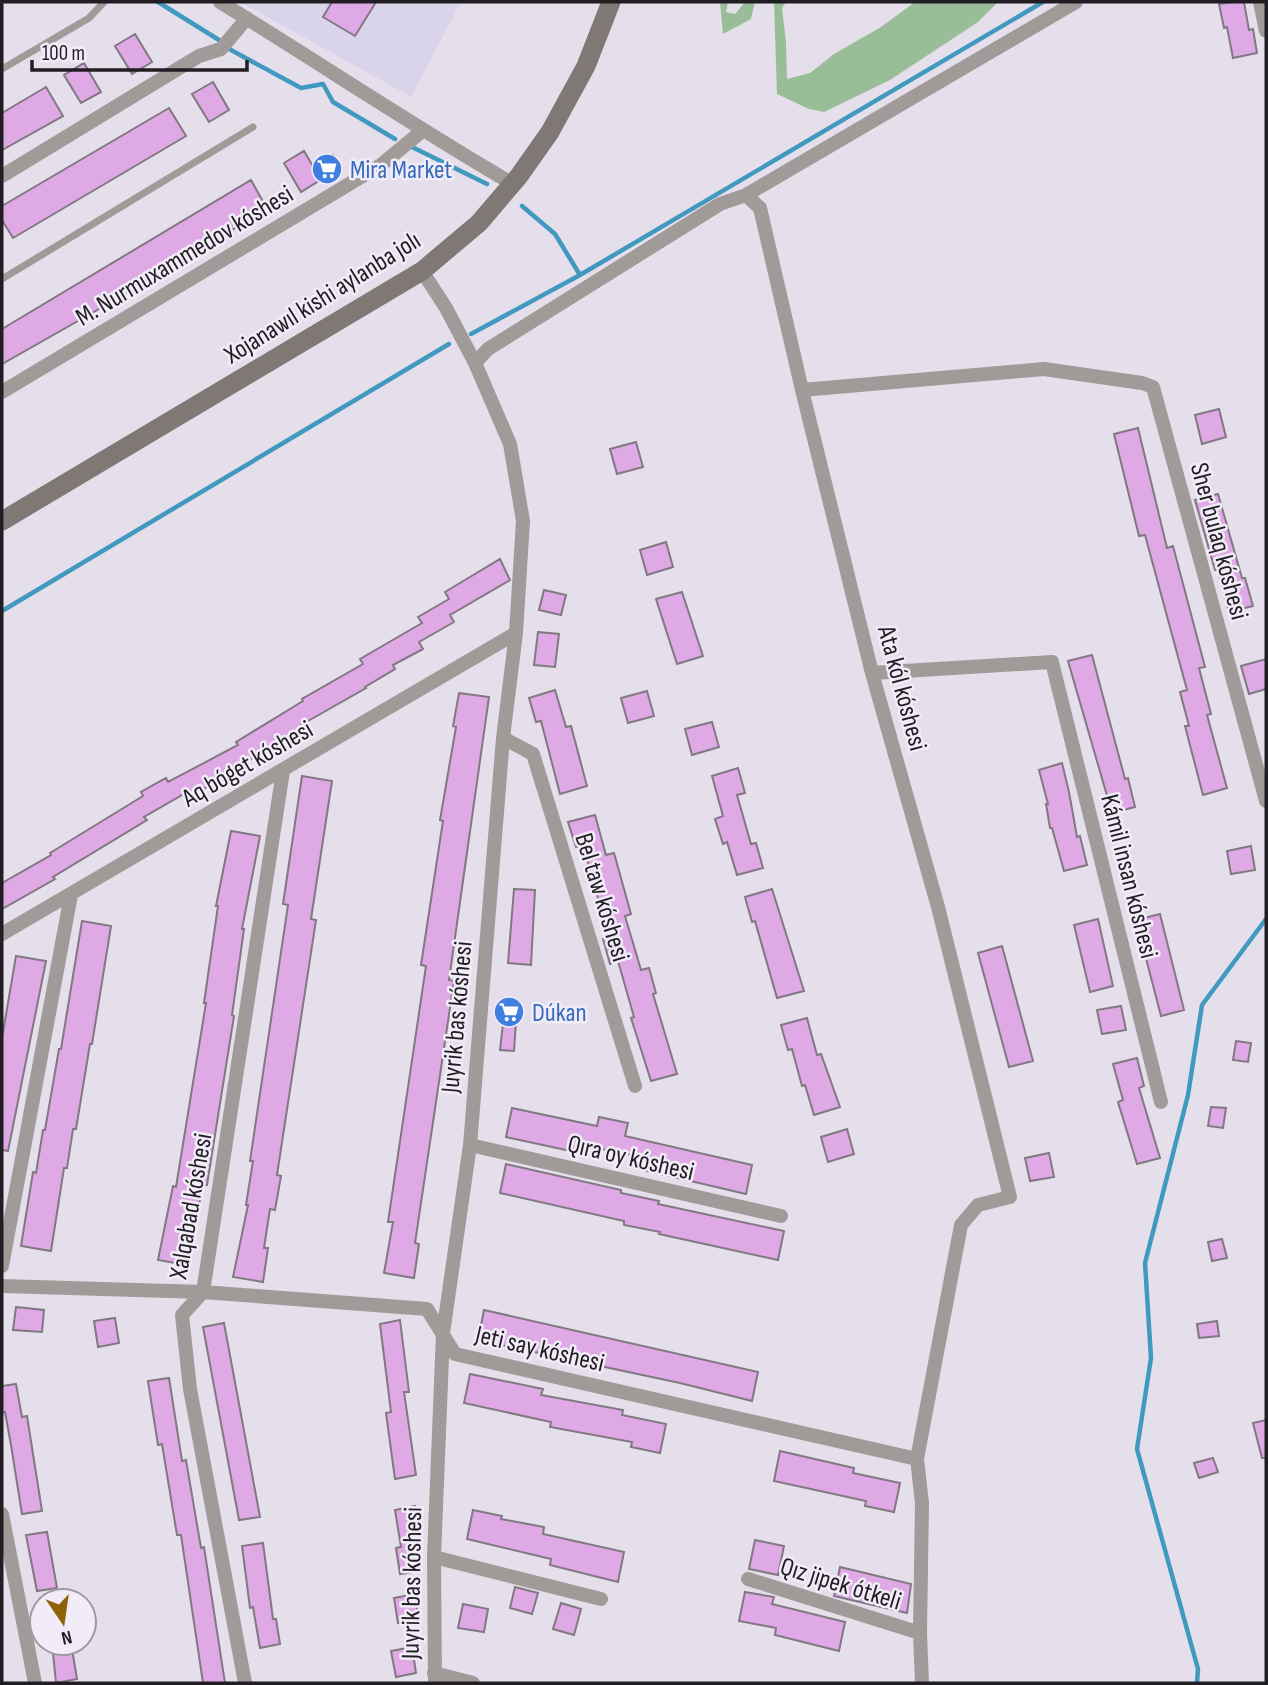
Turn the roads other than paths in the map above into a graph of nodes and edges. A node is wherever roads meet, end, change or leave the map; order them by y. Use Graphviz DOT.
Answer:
graph roads {
  1 [pos="104,2"];
  2 [pos="220,2"];
  3 [pos="611,2"];
  4 [pos="1076,2"];
  5 [pos="1260,2"];
  6 [pos="247,19"];
  7 [pos="1266,31"];
  8 [pos="2,69"];
  9 [pos="253,127"];
  10 [pos="422,131"];
  11 [pos="2,176"];
  12 [pos="513,184"];
  13 [pos="746,195"];
  14 [pos="422,271"];
  15 [pos="2,279"];
  16 [pos="475,363"];
  17 [pos="802,390"];
  18 [pos="2,392"];
  19 [pos="2,521"];
  20 [pos="516,633"];
  21 [pos="872,673"];
  22 [pos="503,738"];
  23 [pos="283,771"];
  24 [pos="1266,801"];
  25 [pos="71,895"];
  26 [pos="2,934"];
  27 [pos="635,1086"];
  28 [pos="1161,1102"];
  29 [pos="470,1145"];
  30 [pos="781,1216"];
  31 [pos="2,1266"];
  32 [pos="2,1286"];
  33 [pos="203,1292"];
  34 [pos="443,1333"];
  35 [pos="917,1459"];
  36 [pos="2,1514"];
  37 [pos="434,1558"];
  38 [pos="748,1579"];
  39 [pos="601,1599"];
  40 [pos="920,1633"];
  41 [pos="434,1678"];
  42 [pos="35,1683"];
  43 [pos="245,1683"];
  44 [pos="473,1683"];
  45 [pos="922,1683"];
  1 -- 8 [label="lane"];
  2 -- 6 [label="street"];
  3 -- 12 [label="main road, Xojanawıl kishi aylanba jolı"];
  4 -- 13 [label="street"];
  5 -- 7 [label="street"];
  6 -- 10 [label="street"];
  6 -- 11 [label="street"];
  9 -- 15 [label="lane"];
  10 -- 12 [label="street"];
  10 -- 18 [label="street, M. Nurmuxammedov kóshesi"];
  12 -- 14 [label="main road, Xojanawıl kishi aylanba jolı"];
  13 -- 16 [label="street"];
  13 -- 17 [label="street, Ata kól kóshesi"];
  14 -- 16 [label="street, Juyrik bas kóshesi"];
  14 -- 19 [label="main road, Xojanawıl kishi aylanba jolı"];
  16 -- 20 [label="street, Juyrik bas kóshesi"];
  17 -- 21 [label="street, Ata kól kóshesi"];
  17 -- 24 [label="street, Sher bulaq kóshesi"];
  20 -- 22 [label="street, Juyrik bas kóshesi"];
  20 -- 23 [label="street, Aq bóget kóshesi"];
  21 -- 28 [label="street, Kámil insan kóshesi"];
  21 -- 35 [label="street, Ata kól kóshesi"];
  22 -- 27 [label="street, Bel taw kóshesi"];
  22 -- 29 [label="street, Juyrik bas kóshesi"];
  23 -- 25 [label="street, Aq bóget kóshesi"];
  23 -- 33 [label="street, Xalqabad kóshesi"];
  25 -- 26 [label="street, Aq bóget kóshesi"];
  25 -- 31 [label="street"];
  29 -- 30 [label="street, Qıra oy kóshesi"];
  29 -- 34 [label="street, Juyrik bas kóshesi"];
  32 -- 33 [label="street, Jeti say kóshesi"];
  33 -- 34 [label="street, Jeti say kóshesi"];
  33 -- 43 [label="street, Xalqabad kóshesi"];
  34 -- 35 [label="street, Jeti say kóshesi"];
  34 -- 37 [label="street, Juyrik bas kóshesi"];
  35 -- 40 [label="street"];
  36 -- 42 [label="street"];
  37 -- 39 [label="street"];
  37 -- 41 [label="street, Juyrik bas kóshesi"];
  38 -- 40 [label="street, Qız jipek ótkeli"];
  40 -- 45 [label="street"];
  41 -- 44 [label="street"];
}
